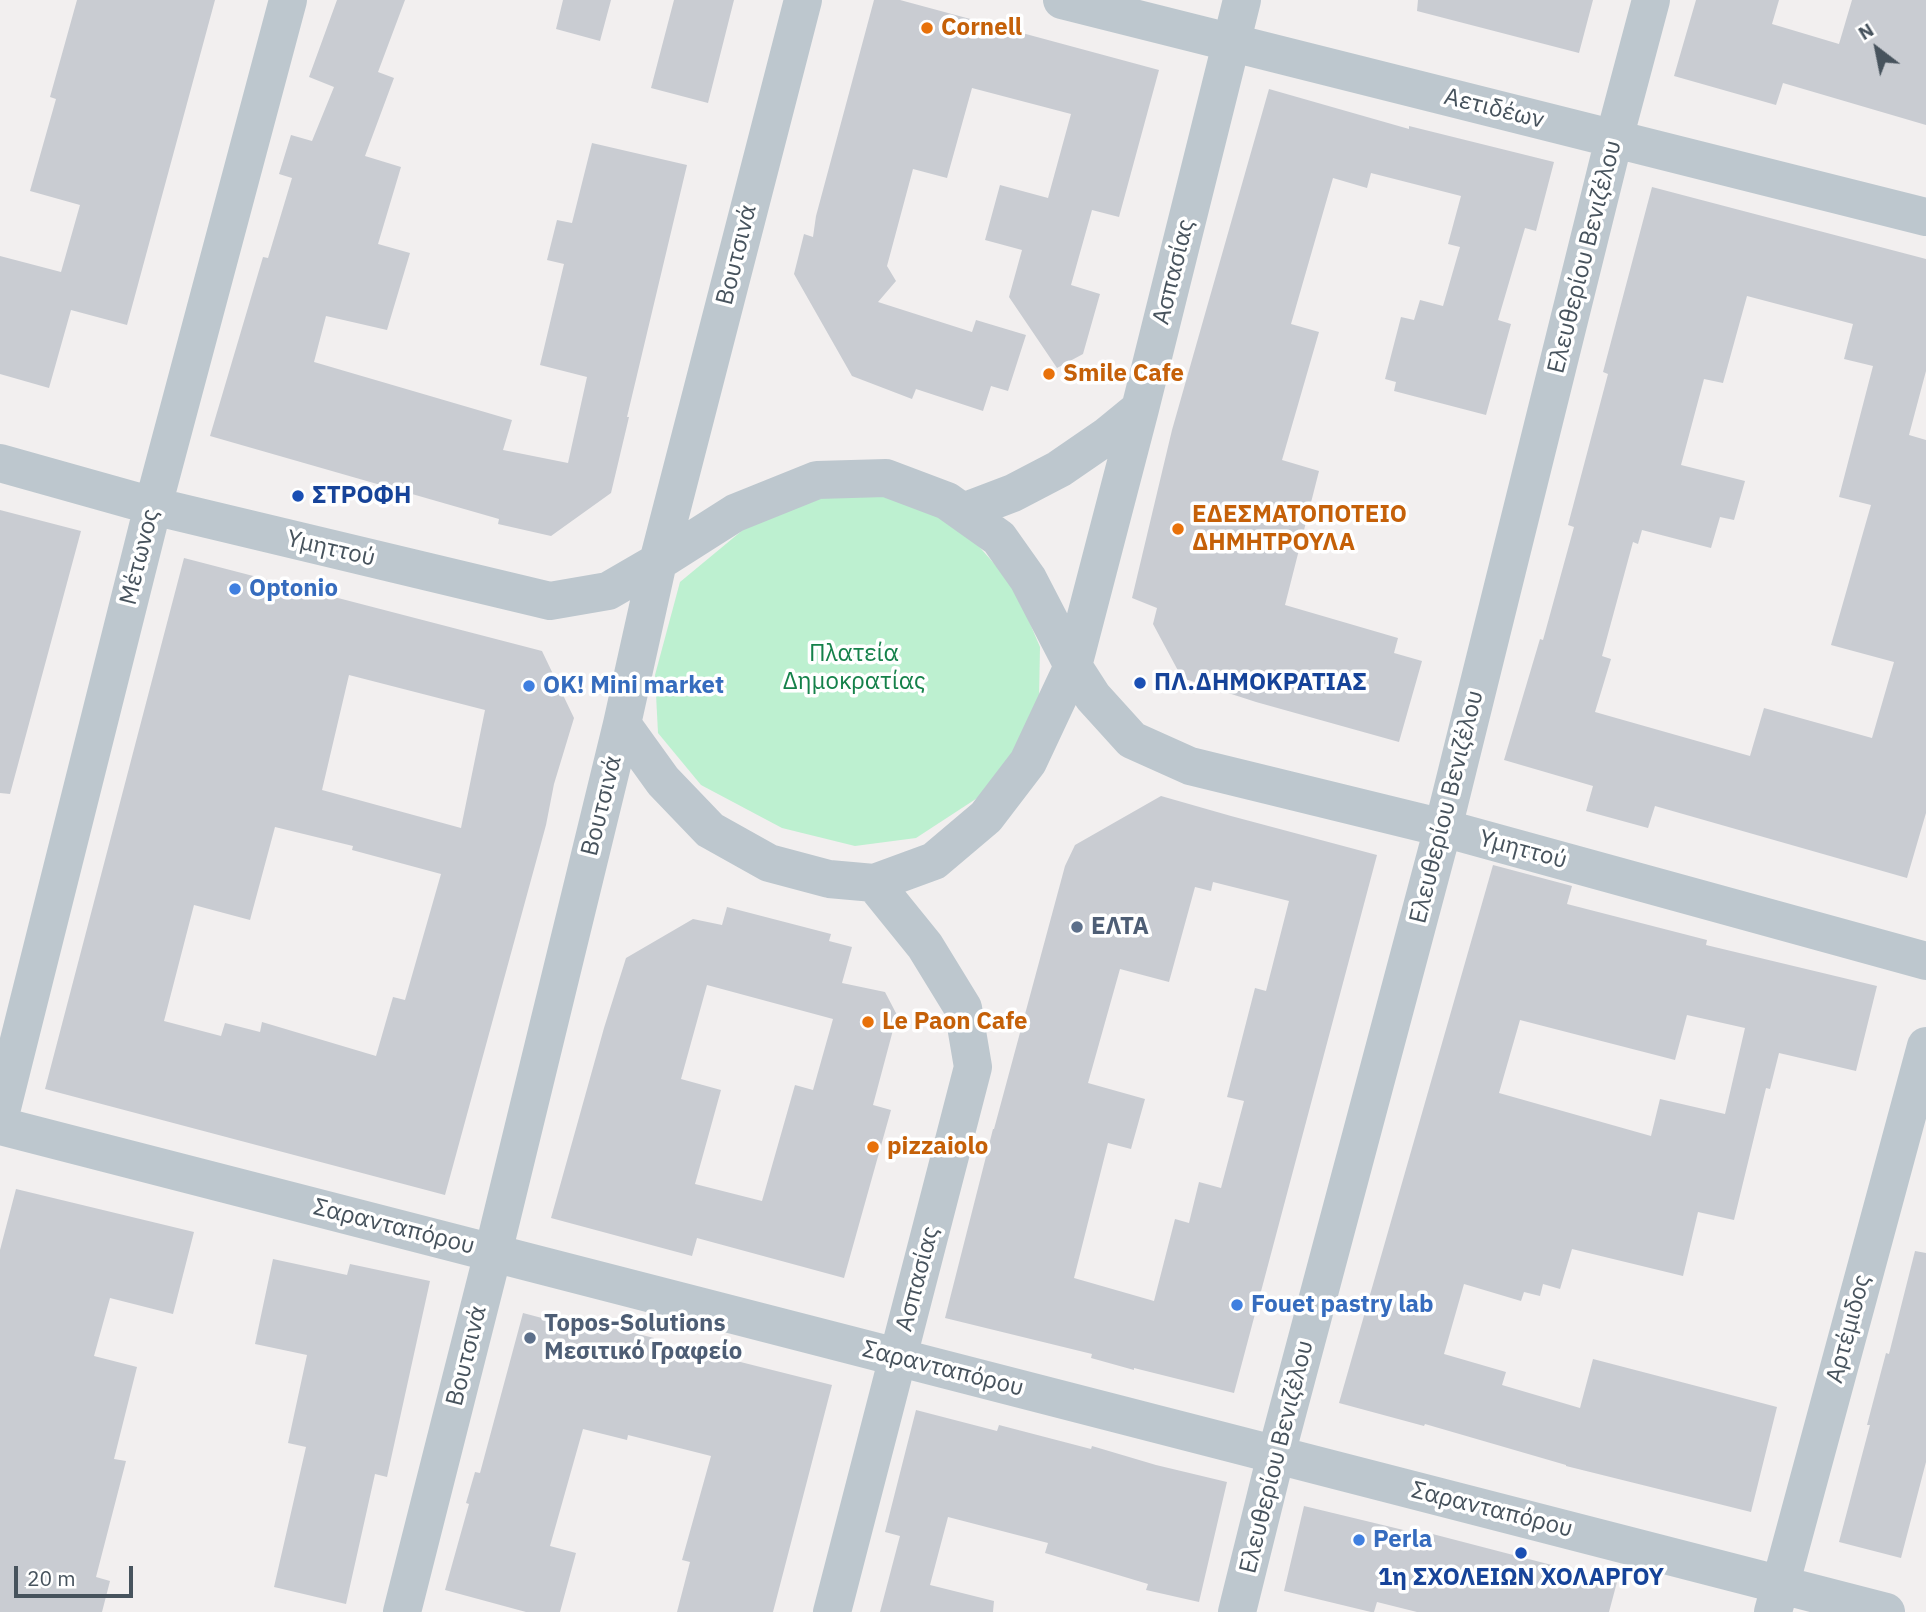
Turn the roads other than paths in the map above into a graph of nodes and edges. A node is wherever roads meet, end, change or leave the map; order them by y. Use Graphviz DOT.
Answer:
graph roads {
  1 [pos="288,0"];
  2 [pos="803,0"];
  3 [pos="1062,0"];
  4 [pos="1242,0"];
  5 [pos="1651,0"];
  6 [pos="1231,43"];
  7 [pos="1615,139"];
  8 [pos="1926,217"];
  9 [pos="1140,409"];
  10 [pos="0,463"];
  11 [pos="153,506"];
  12 [pos="963,512"];
  13 [pos="658,562"];
  14 [pos="1073,666"];
  15 [pos="622,724"];
  16 [pos="1443,828"];
  17 [pos="874,883"];
  18 [pos="1926,961"];
  19 [pos="1926,1046"];
  20 [pos="0,1116"];
  21 [pos="0,1126"];
  22 [pos="493,1252"];
  23 [pos="897,1357"];
  24 [pos="1276,1455"];
  25 [pos="1776,1598"];
  26 [pos="402,1612"];
  27 [pos="832,1612"];
  28 [pos="1237,1612"];
  29 [pos="1886,1612"];
  1 -- 11 [label="street, Μέτωνος"];
  2 -- 13 [label="street, Βουτσινά"];
  3 -- 6 [label="street, Αετιδέων"];
  4 -- 6 [label="street, Ασπασίας"];
  5 -- 7 [label="street, Ελευθερίου Βενιζέλου"];
  6 -- 7 [label="street, Αετιδέων"];
  6 -- 9 [label="street, Ασπασίας"];
  7 -- 8 [label="street, Αετιδέων"];
  7 -- 16 [label="street, Ελευθερίου Βενιζέλου"];
  9 -- 12 [label="street"];
  9 -- 14 [label="street, Ασπασίας"];
  10 -- 11 [label="street, Υμηττού"];
  11 -- 13 [label="street, Υμηττού"];
  11 -- 20 [label="street, Μέτωνος"];
  12 -- 13 [label="street, Υμηττού"];
  12 -- 14 [label="street, Υμηττού"];
  13 -- 15 [label="street, Βουτσινά"];
  14 -- 16 [label="street, Υμηττού"];
  14 -- 17 [label="street, Ασπασίας"];
  15 -- 17 [label="street"];
  15 -- 22 [label="street, Βουτσινά"];
  16 -- 18 [label="street, Υμηττού"];
  16 -- 24 [label="street, Ελευθερίου Βενιζέλου"];
  17 -- 23 [label="street, Ασπασίας"];
  19 -- 25 [label="street, Αρτέμιδος"];
  21 -- 22 [label="street, Σαρανταπόρου"];
  22 -- 23 [label="street, Σαρανταπόρου"];
  22 -- 26 [label="street, Βουτσινά"];
  23 -- 24 [label="street, Σαρανταπόρου"];
  23 -- 27 [label="street, Ασπασίας"];
  24 -- 25 [label="street, Σαρανταπόρου"];
  24 -- 28 [label="street, Ελευθερίου Βενιζέλου"];
  25 -- 29 [label="street, Σαρανταπόρου"];
}
